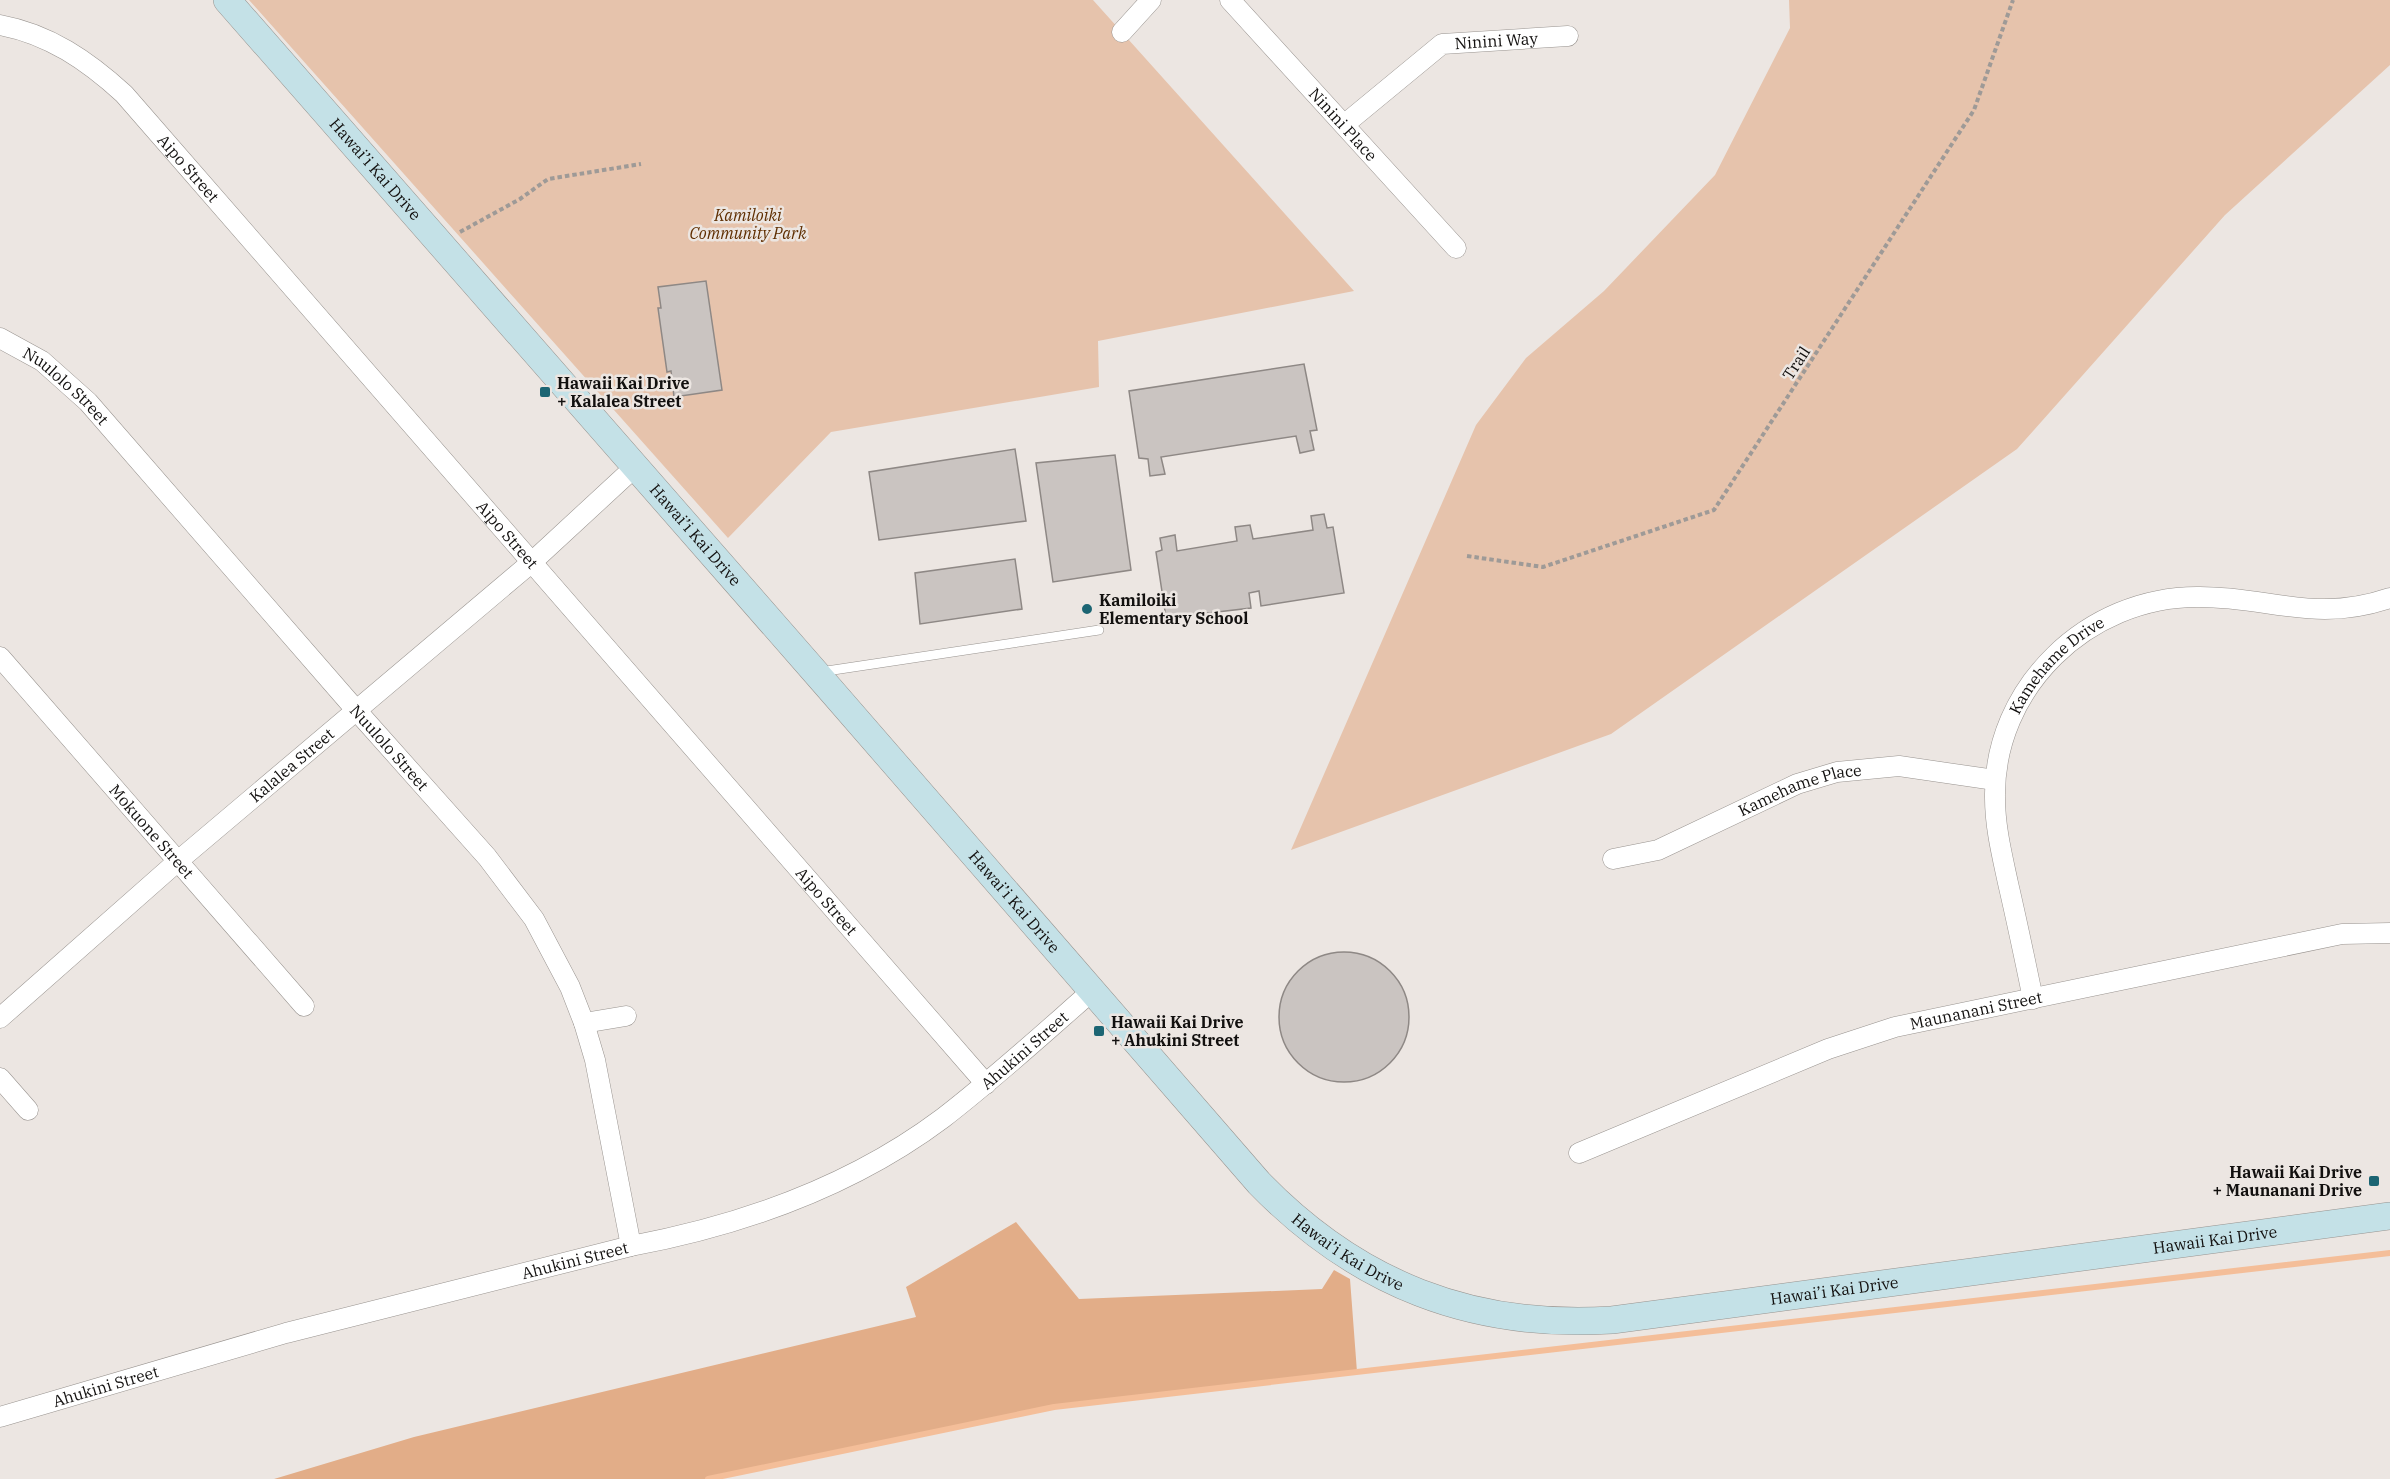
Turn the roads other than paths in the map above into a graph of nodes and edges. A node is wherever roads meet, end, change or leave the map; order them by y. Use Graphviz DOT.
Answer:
graph roads {
  1 [pos="227,0"];
  2 [pos="1151,0"];
  3 [pos="1230,0"];
  4 [pos="0,25"];
  5 [pos="1122,32"];
  6 [pos="1568,36"];
  7 [pos="1345,123"];
  8 [pos="1456,248"];
  9 [pos="0,338"];
  10 [pos="637,465"];
  11 [pos="532,562"];
  12 [pos="2390,598"];
  13 [pos="1099,630"];
  14 [pos="0,657"];
  15 [pos="814,673"];
  16 [pos="356,710"];
  17 [pos="1995,780"];
  18 [pos="1613,859"];
  19 [pos="178,861"];
  20 [pos="2390,933"];
  21 [pos="1092,991"];
  22 [pos="2033,999"];
  23 [pos="304,1006"];
  24 [pos="626,1016"];
  25 [pos="0,1018"];
  26 [pos="584,1023"];
  27 [pos="0,1078"];
  28 [pos="986,1084"];
  29 [pos="28,1110"];
  30 [pos="1579,1153"];
  31 [pos="2390,1216"];
  32 [pos="631,1246"];
  33 [pos="2040,1263"];
  34 [pos="0,1417"];
  1 -- 10 [label="main road, Hawai’i Kai Drive"];
  2 -- 5 [label="street"];
  3 -- 7 [label="street, Ninini Place"];
  4 -- 11 [label="street, Aipo Street"];
  6 -- 7 [label="street, Ninini Way"];
  7 -- 8 [label="street, Ninini Place"];
  9 -- 16 [label="street, Nuulolo Street"];
  10 -- 11 [label="street, Kalalea Street"];
  10 -- 15 [label="main road, Hawai’i Kai Drive"];
  11 -- 16 [label="street, Kalalea Street"];
  11 -- 28 [label="street, Aipo Street"];
  12 -- 17 [label="street, Kamehame Drive"];
  13 -- 15 [label="lane"];
  14 -- 19 [label="street, Mokuone Street"];
  15 -- 21 [label="main road, Hawai’i Kai Drive"];
  16 -- 19 [label="street, Kalalea Street"];
  16 -- 26 [label="street, Nuulolo Street"];
  17 -- 18 [label="street, Kamehame Place"];
  17 -- 22 [label="street, Kamehame Drive"];
  19 -- 23 [label="street, Mokuone Street"];
  19 -- 25 [label="street, Kalalea Street"];
  20 -- 22 [label="street, Maunanani Street"];
  21 -- 28 [label="street, Ahukini Street"];
  21 -- 33 [label="main road, Hawai’i Kai Drive"];
  22 -- 30 [label="street, Maunanani Street"];
  24 -- 26 [label="street"];
  26 -- 32 [label="street, Nuulolo Street"];
  27 -- 29 [label="street"];
  28 -- 32 [label="street, Ahukini Street"];
  31 -- 33 [label="main road, Hawaii Kai Drive"];
  32 -- 34 [label="street, Ahukini Street"];
}
